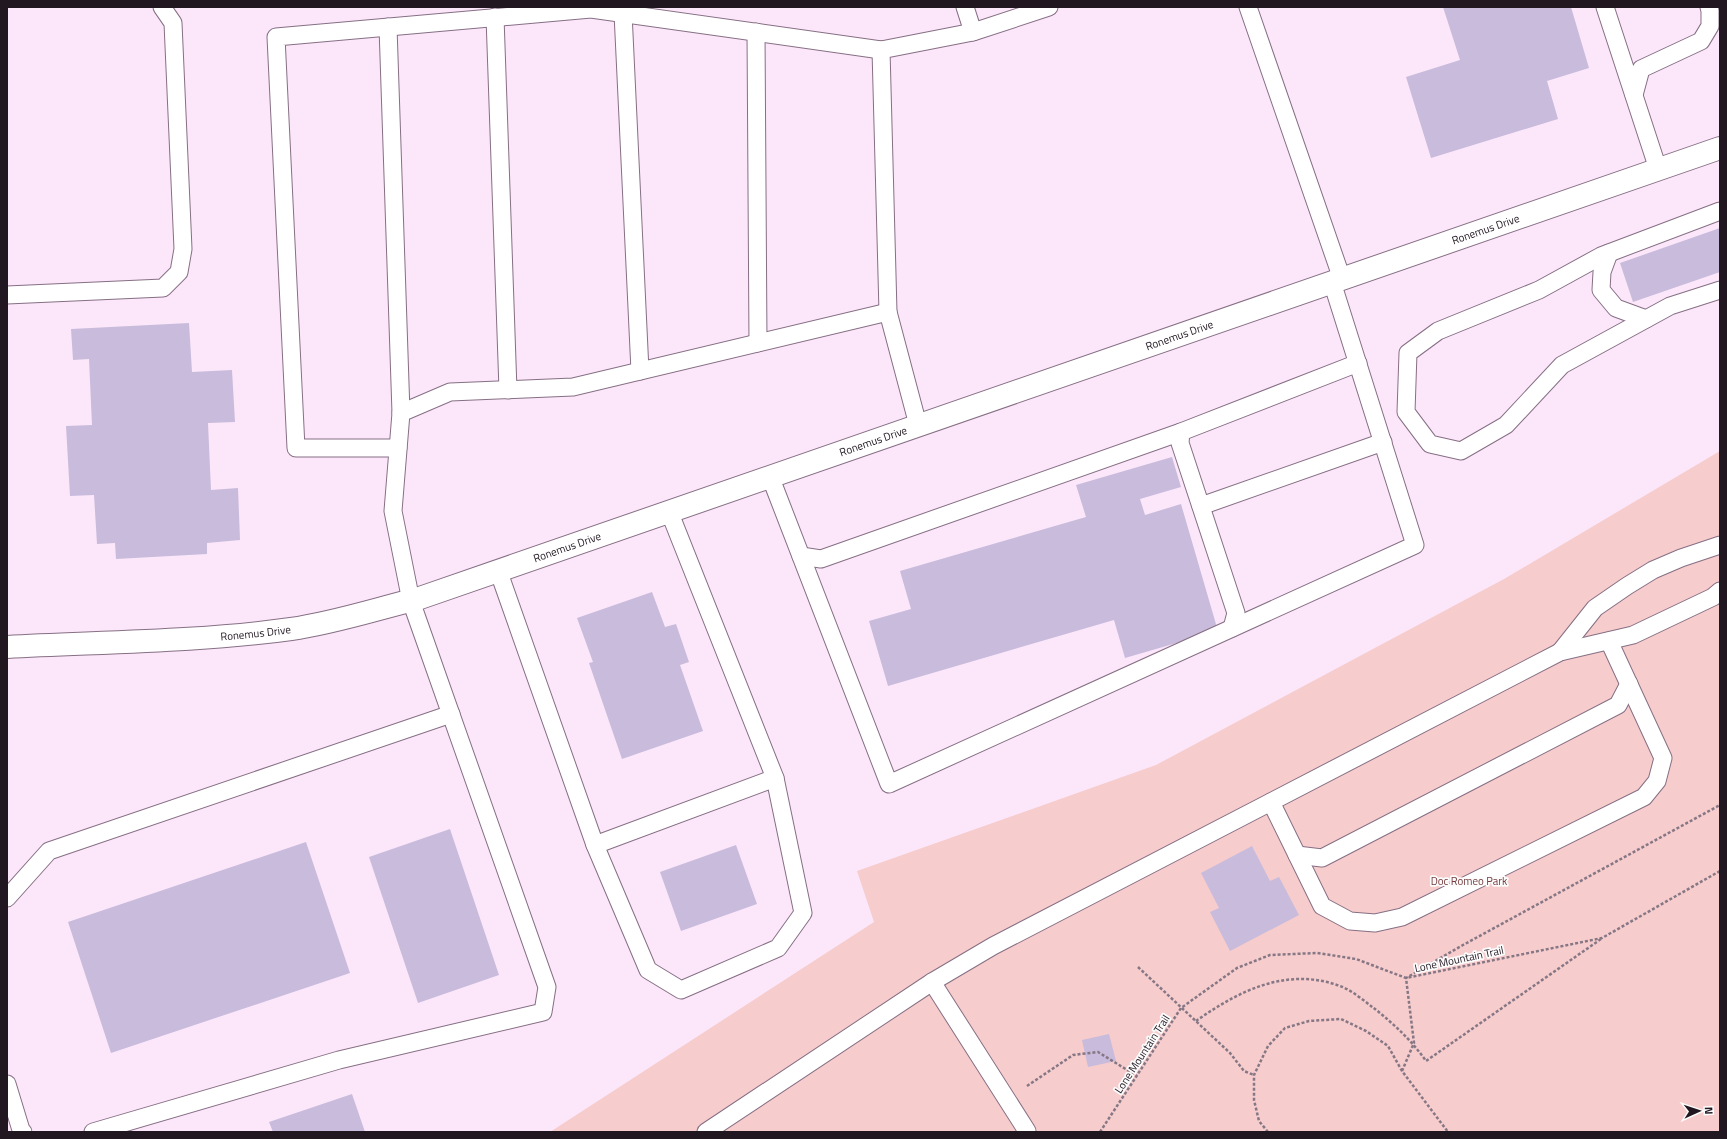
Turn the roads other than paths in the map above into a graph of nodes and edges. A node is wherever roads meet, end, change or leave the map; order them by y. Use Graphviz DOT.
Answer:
graph roads {
  1 [pos="162,7"];
  2 [pos="965,7"];
  3 [pos="1049,7"];
  4 [pos="1248,7"];
  5 [pos="1605,7"];
  6 [pos="1709,7"];
  7 [pos="623,13"];
  8 [pos="495,17"];
  9 [pos="388,27"];
  10 [pos="756,32"];
  11 [pos="972,32"];
  12 [pos="881,50"];
  13 [pos="1634,95"];
  14 [pos="1720,148"];
  15 [pos="1658,169"];
  16 [pos="1720,210"];
  17 [pos="1609,252"];
  18 [pos="1337,280"];
  19 [pos="1720,290"];
  20 [pos="7,295"];
  21 [pos="888,312"];
  22 [pos="1646,319"];
  23 [pos="758,343"];
  24 [pos="1358,363"];
  25 [pos="640,371"];
  26 [pos="508,390"];
  27 [pos="401,413"];
  28 [pos="918,425"];
  29 [pos="1181,432"];
  30 [pos="1382,442"];
  31 [pos="398,448"];
  32 [pos="770,476"];
  33 [pos="1201,506"];
  34 [pos="669,511"];
  35 [pos="1720,545"];
  36 [pos="801,556"];
  37 [pos="498,570"];
  38 [pos="1720,591"];
  39 [pos="411,601"];
  40 [pos="1232,628"];
  41 [pos="1609,641"];
  42 [pos="7,647"];
  43 [pos="1560,652"];
  44 [pos="1629,684"];
  45 [pos="451,714"];
  46 [pos="775,778"];
  47 [pos="1270,802"];
  48 [pos="595,845"];
  49 [pos="1297,855"];
  50 [pos="7,898"];
  51 [pos="932,982"];
  52 [pos="7,1084"];
  53 [pos="23,1132"];
  54 [pos="93,1132"];
  55 [pos="706,1132"];
  56 [pos="1025,1132"];
  1 -- 20 [label="lane"];
  2 -- 11 [label="lane"];
  3 -- 11 [label="lane"];
  4 -- 18 [label="lane"];
  5 -- 13 [label="lane"];
  6 -- 13 [label="lane"];
  7 -- 8 [label="lane"];
  7 -- 10 [label="lane"];
  7 -- 25 [label="lane"];
  8 -- 9 [label="lane"];
  8 -- 26 [label="lane"];
  9 -- 27 [label="lane"];
  9 -- 31 [label="lane"];
  10 -- 12 [label="lane"];
  10 -- 23 [label="lane"];
  11 -- 12 [label="lane"];
  12 -- 21 [label="lane"];
  13 -- 15 [label="lane"];
  14 -- 15 [label="street, Ronemus Drive"];
  15 -- 18 [label="street, Ronemus Drive"];
  16 -- 17 [label="lane"];
  17 -- 22 [label="lane"];
  17 -- 22 [label="lane"];
  18 -- 24 [label="lane"];
  18 -- 28 [label="street, Ronemus Drive"];
  19 -- 22 [label="lane"];
  21 -- 23 [label="lane"];
  21 -- 28 [label="lane"];
  23 -- 25 [label="lane"];
  24 -- 29 [label="lane"];
  24 -- 30 [label="lane"];
  25 -- 26 [label="lane"];
  26 -- 27 [label="lane"];
  27 -- 31 [label="lane"];
  28 -- 32 [label="street, Ronemus Drive"];
  29 -- 33 [label="lane"];
  29 -- 36 [label="lane"];
  30 -- 33 [label="lane"];
  30 -- 40 [label="lane"];
  31 -- 39 [label="lane"];
  32 -- 34 [label="street, Ronemus Drive"];
  32 -- 36 [label="lane"];
  33 -- 40 [label="lane"];
  34 -- 37 [label="street, Ronemus Drive"];
  34 -- 46 [label="lane"];
  35 -- 43 [label="lane"];
  36 -- 40 [label="lane"];
  37 -- 39 [label="street, Ronemus Drive"];
  37 -- 48 [label="lane"];
  38 -- 41 [label="lane"];
  39 -- 42 [label="street, Ronemus Drive"];
  39 -- 45 [label="lane"];
  41 -- 43 [label="lane"];
  41 -- 44 [label="lane"];
  43 -- 47 [label="lane"];
  44 -- 49 [label="lane"];
  44 -- 49 [label="lane"];
  45 -- 50 [label="lane"];
  45 -- 54 [label="lane"];
  46 -- 48 [label="lane"];
  46 -- 48 [label="lane"];
  47 -- 49 [label="lane"];
  47 -- 51 [label="lane"];
  51 -- 55 [label="lane"];
  51 -- 56 [label="lane"];
  52 -- 53 [label="lane"];
}
